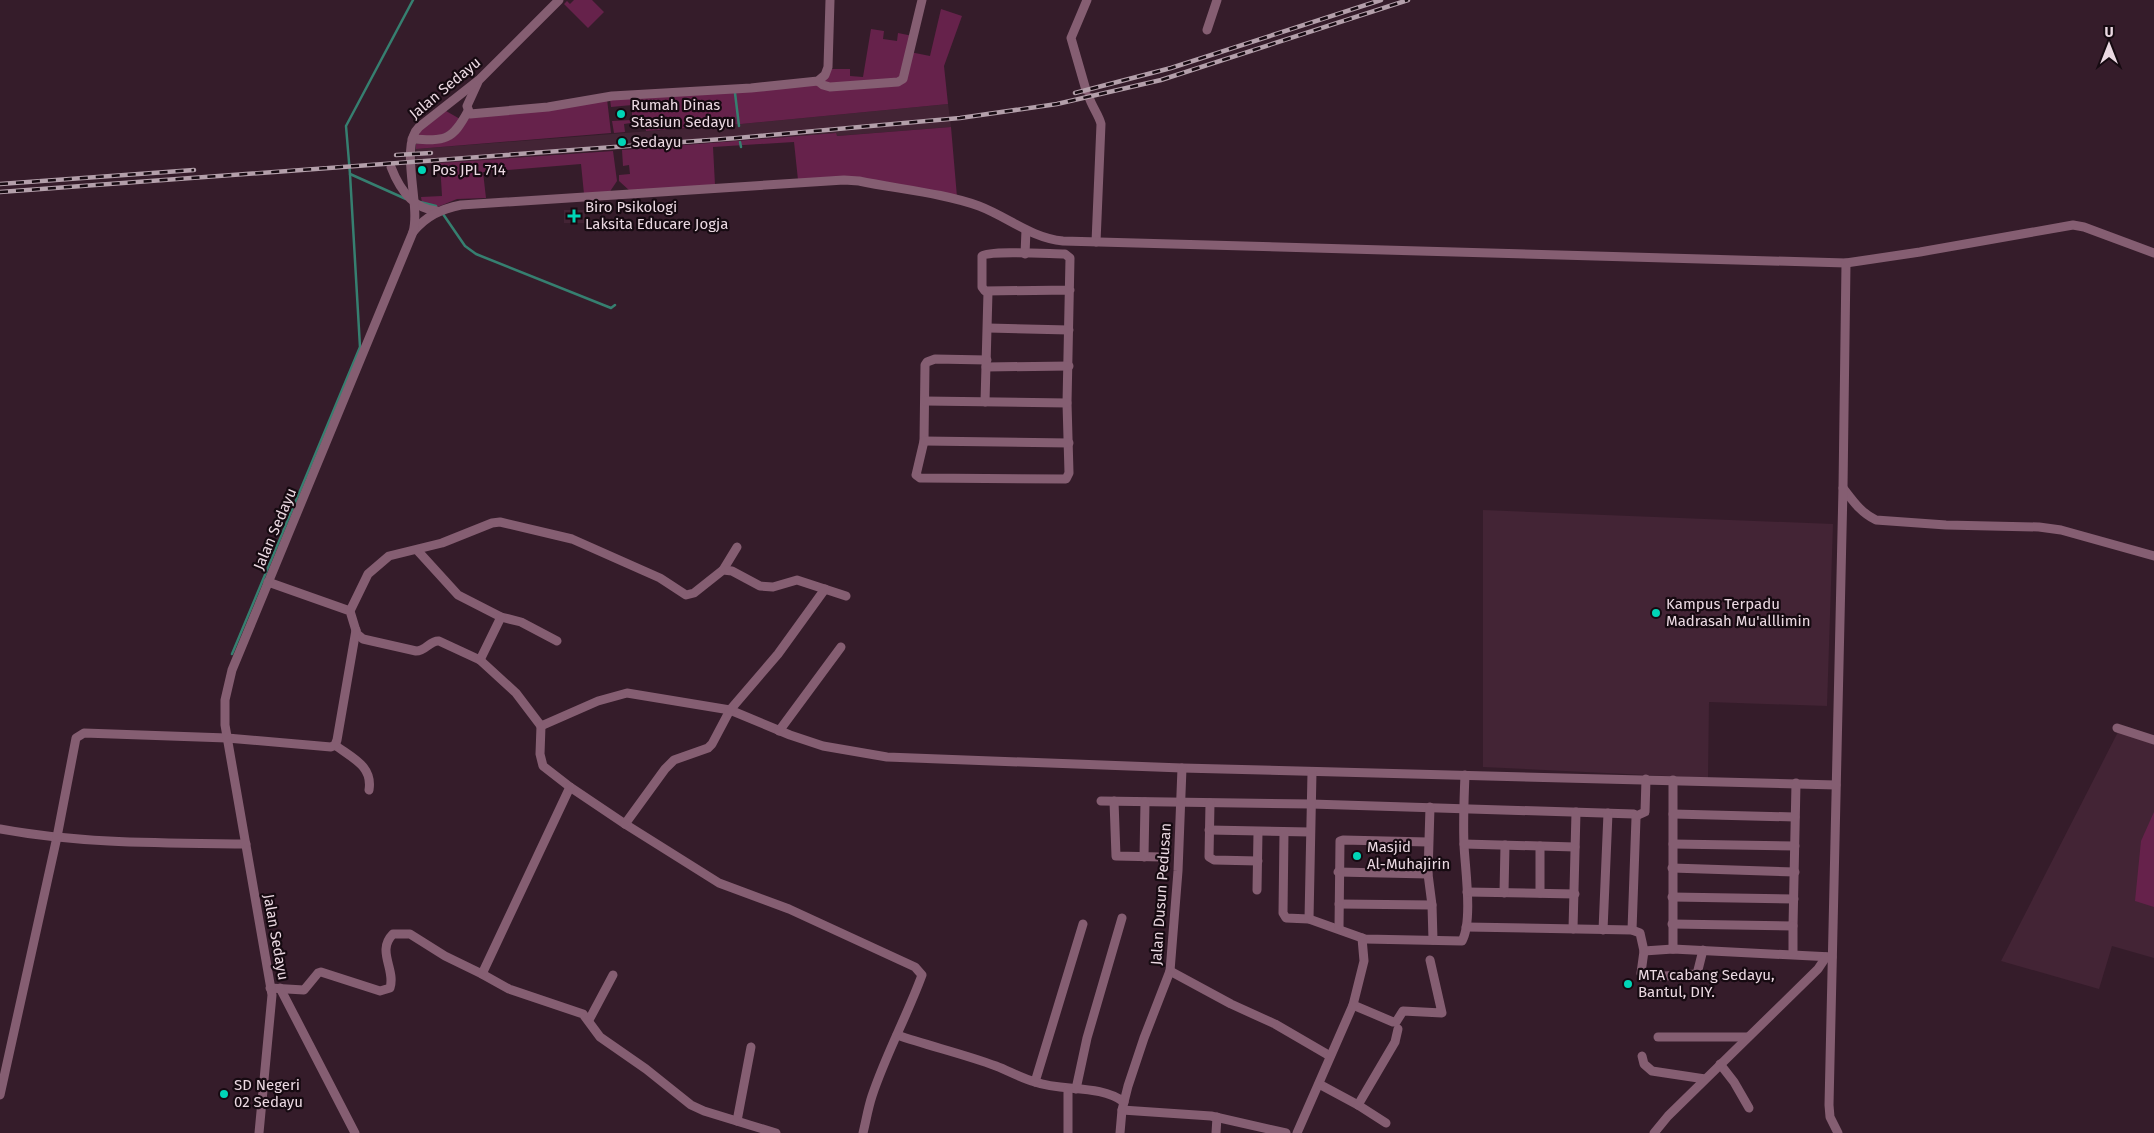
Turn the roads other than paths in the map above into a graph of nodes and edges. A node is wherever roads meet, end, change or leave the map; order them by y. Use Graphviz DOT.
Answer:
graph roads {
  1 [pos="830,0"];
  2 [pos="922,0"];
  3 [pos="1087,0"];
  4 [pos="1217,0"];
  5 [pos="555,2"];
  6 [pos="1207,30"];
  7 [pos="480,79"];
  8 [pos="818,81"];
  9 [pos="468,111"];
  10 [pos="412,139"];
  11 [pos="391,167"];
  12 [pos="415,203"];
  13 [pos="438,211"];
  14 [pos="1026,230"];
  15 [pos="413,232"];
  16 [pos="1042,238"];
  17 [pos="1096,242"];
  18 [pos="2154,253"];
  19 [pos="1025,254"];
  20 [pos="1043,254"];
  21 [pos="1846,262"];
  22 [pos="1070,290"];
  23 [pos="988,292"];
  24 [pos="988,328"];
  25 [pos="1069,330"];
  26 [pos="987,363"];
  27 [pos="1069,366"];
  28 [pos="924,401"];
  29 [pos="985,402"];
  30 [pos="1067,403"];
  31 [pos="924,441"];
  32 [pos="1069,443"];
  33 [pos="1843,488"];
  34 [pos="737,547"];
  35 [pos="417,550"];
  36 [pos="2154,556"];
  37 [pos="724,570"];
  38 [pos="268,582"];
  39 [pos="822,593"];
  40 [pos="846,596"];
  41 [pos="350,611"];
  42 [pos="500,617"];
  43 [pos="356,630"];
  44 [pos="557,642"];
  45 [pos="840,647"];
  46 [pos="480,660"];
  47 [pos="730,710"];
  48 [pos="538,722"];
  49 [pos="2117,728"];
  50 [pos="779,731"];
  51 [pos="227,738"];
  52 [pos="2154,740"];
  53 [pos="335,744"];
  54 [pos="1182,768"];
  55 [pos="1312,772"];
  56 [pos="1464,774"];
  57 [pos="1646,779"];
  58 [pos="1673,780"];
  59 [pos="1796,784"];
  60 [pos="1836,785"];
  61 [pos="570,787"];
  62 [pos="369,790"];
  63 [pos="1101,801"];
  64 [pos="1114,801"];
  65 [pos="1145,802"];
  66 [pos="1180,802"];
  67 [pos="1210,803"];
  68 [pos="1311,804"];
  69 [pos="1430,807"];
  70 [pos="1464,808"];
  71 [pos="1576,812"];
  72 [pos="1608,813"];
  73 [pos="1673,814"];
  74 [pos="1636,816"];
  75 [pos="1796,817"];
  76 [pos="625,824"];
  77 [pos="0,830"];
  78 [pos="1209,830"];
  79 [pos="1258,832"];
  80 [pos="1284,832"];
  81 [pos="1310,832"];
  82 [pos="57,837"];
  83 [pos="1428,842"];
  84 [pos="246,844"];
  85 [pos="1464,844"];
  86 [pos="1673,844"];
  87 [pos="1505,845"];
  88 [pos="1540,846"];
  89 [pos="1795,846"];
  90 [pos="1575,847"];
  91 [pos="1144,857"];
  92 [pos="1162,857"];
  93 [pos="1258,861"];
  94 [pos="1672,868"];
  95 [pos="1338,872"];
  96 [pos="1795,872"];
  97 [pos="1428,874"];
  98 [pos="1257,890"];
  99 [pos="1467,892"];
  100 [pos="1504,893"];
  101 [pos="1540,893"];
  102 [pos="1575,894"];
  103 [pos="1672,897"];
  104 [pos="1794,899"];
  105 [pos="1339,904"];
  106 [pos="1432,905"];
  107 [pos="1122,918"];
  108 [pos="1309,919"];
  109 [pos="1083,924"];
  110 [pos="1672,924"];
  111 [pos="1793,926"];
  112 [pos="1466,927"];
  113 [pos="1339,928"];
  114 [pos="1574,929"];
  115 [pos="1603,930"];
  116 [pos="1632,930"];
  117 [pos="1362,938"];
  118 [pos="1433,940"];
  119 [pos="1673,949"];
  120 [pos="1703,950"];
  121 [pos="1644,951"];
  122 [pos="1793,954"];
  123 [pos="1829,957"];
  124 [pos="1430,960"];
  125 [pos="1170,971"];
  126 [pos="482,974"];
  127 [pos="613,975"];
  128 [pos="275,988"];
  129 [pos="1353,1006"];
  130 [pos="589,1020"];
  131 [pos="1398,1028"];
  132 [pos="896,1035"];
  133 [pos="1658,1037"];
  134 [pos="1748,1037"];
  135 [pos="752,1047"];
  136 [pos="1330,1056"];
  137 [pos="1642,1056"];
  138 [pos="1720,1064"];
  139 [pos="1705,1079"];
  140 [pos="1035,1082"];
  141 [pos="1319,1084"];
  142 [pos="1072,1089"];
  143 [pos="0,1095"];
  144 [pos="1358,1105"];
  145 [pos="1123,1106"];
  146 [pos="1749,1108"];
  147 [pos="1218,1117"];
  148 [pos="737,1121"];
  149 [pos="1386,1123"];
  150 [pos="259,1133"];
  151 [pos="355,1133"];
  152 [pos="776,1133"];
  153 [pos="863,1133"];
  154 [pos="1068,1133"];
  155 [pos="1120,1133"];
  156 [pos="1216,1133"];
  157 [pos="1286,1133"];
  158 [pos="1297,1133"];
  159 [pos="1654,1133"];
  160 [pos="1838,1133"];
  1 -- 8 [label="street"];
  2 -- 8 [label="street"];
  3 -- 17 [label="street"];
  4 -- 6 [label="street"];
  5 -- 7 [label="street, Jalan Sedayu"];
  7 -- 9 [label="street"];
  7 -- 10 [label="street, Jalan Sedayu"];
  8 -- 9 [label="street"];
  9 -- 10 [label="street"];
  10 -- 12 [label="street, Jalan Sedayu"];
  11 -- 12 [label="street"];
  12 -- 13 [label="street"];
  12 -- 15 [label="street, Jalan Sedayu"];
  13 -- 14 [label="street"];
  13 -- 15 [label="street"];
  14 -- 16 [label="street"];
  14 -- 19 [label="street"];
  15 -- 38 [label="street, Jalan Sedayu"];
  16 -- 17 [label="street"];
  16 -- 20 [label="street"];
  17 -- 21 [label="street"];
  18 -- 21 [label="street"];
  19 -- 20 [label="street"];
  19 -- 23 [label="street"];
  20 -- 22 [label="street"];
  21 -- 33 [label="street"];
  22 -- 23 [label="street"];
  22 -- 25 [label="street"];
  23 -- 24 [label="street"];
  24 -- 25 [label="street"];
  24 -- 26 [label="street"];
  25 -- 27 [label="street"];
  26 -- 27 [label="street"];
  26 -- 28 [label="street"];
  26 -- 29 [label="street"];
  27 -- 30 [label="street"];
  28 -- 29 [label="street"];
  28 -- 31 [label="street"];
  29 -- 30 [label="street"];
  30 -- 32 [label="street"];
  31 -- 32 [label="street"];
  31 -- 32 [label="street"];
  33 -- 36 [label="street"];
  33 -- 60 [label="street"];
  34 -- 37 [label="street"];
  35 -- 37 [label="street"];
  35 -- 41 [label="street"];
  35 -- 42 [label="street"];
  37 -- 39 [label="street"];
  38 -- 41 [label="street"];
  38 -- 51 [label="street, Jalan Sedayu"];
  39 -- 40 [label="street"];
  39 -- 47 [label="street"];
  41 -- 43 [label="street"];
  42 -- 44 [label="street"];
  42 -- 46 [label="street"];
  43 -- 46 [label="street"];
  43 -- 53 [label="street"];
  45 -- 50 [label="street"];
  46 -- 48 [label="street"];
  47 -- 48 [label="street"];
  47 -- 50 [label="street"];
  47 -- 76 [label="street"];
  48 -- 61 [label="street"];
  49 -- 52 [label="street"];
  50 -- 54 [label="street"];
  51 -- 53 [label="street"];
  51 -- 82 [label="street"];
  51 -- 84 [label="street, Jalan Sedayu"];
  53 -- 62 [label="street"];
  54 -- 55 [label="street"];
  54 -- 66 [label="street, Jalan Dusun Pedusan"];
  55 -- 56 [label="street"];
  55 -- 68 [label="street"];
  56 -- 57 [label="street"];
  56 -- 70 [label="street"];
  57 -- 58 [label="street"];
  57 -- 74 [label="street"];
  58 -- 59 [label="street"];
  58 -- 73 [label="street"];
  59 -- 60 [label="street"];
  59 -- 75 [label="street"];
  60 -- 123 [label="street"];
  61 -- 76 [label="street"];
  61 -- 126 [label="street"];
  63 -- 64 [label="street"];
  64 -- 65 [label="street"];
  64 -- 91 [label="street"];
  65 -- 66 [label="street"];
  65 -- 91 [label="street"];
  66 -- 67 [label="street"];
  66 -- 125 [label="street, Jalan Dusun Pedusan"];
  67 -- 68 [label="street"];
  67 -- 78 [label="street"];
  68 -- 69 [label="street"];
  68 -- 81 [label="street"];
  69 -- 70 [label="street"];
  69 -- 83 [label="street"];
  70 -- 71 [label="street"];
  70 -- 85 [label="street"];
  71 -- 72 [label="street"];
  71 -- 90 [label="street"];
  72 -- 74 [label="street"];
  72 -- 115 [label="street"];
  73 -- 75 [label="street"];
  73 -- 86 [label="street"];
  74 -- 116 [label="street"];
  75 -- 89 [label="street"];
  76 -- 132 [label="street"];
  77 -- 82 [label="street"];
  78 -- 79 [label="street"];
  78 -- 93 [label="street"];
  79 -- 80 [label="street"];
  79 -- 93 [label="street"];
  80 -- 81 [label="street"];
  80 -- 108 [label="street"];
  81 -- 108 [label="street"];
  82 -- 84 [label="street"];
  82 -- 143 [label="street"];
  83 -- 95 [label="street"];
  83 -- 97 [label="street"];
  84 -- 128 [label="street, Jalan Sedayu"];
  85 -- 87 [label="street"];
  85 -- 99 [label="street"];
  86 -- 89 [label="street"];
  86 -- 94 [label="street"];
  87 -- 88 [label="street"];
  87 -- 100 [label="street"];
  88 -- 90 [label="street"];
  88 -- 101 [label="street"];
  89 -- 96 [label="street"];
  90 -- 102 [label="street"];
  91 -- 92 [label="street"];
  93 -- 98 [label="street"];
  94 -- 96 [label="street"];
  94 -- 103 [label="street"];
  95 -- 97 [label="street"];
  95 -- 105 [label="street"];
  96 -- 104 [label="street"];
  97 -- 106 [label="street"];
  99 -- 100 [label="street"];
  99 -- 112 [label="street"];
  100 -- 101 [label="street"];
  101 -- 102 [label="street"];
  102 -- 114 [label="street"];
  103 -- 104 [label="street"];
  103 -- 110 [label="street"];
  104 -- 111 [label="street"];
  105 -- 106 [label="street"];
  105 -- 113 [label="street"];
  106 -- 118 [label="street"];
  107 -- 142 [label="street"];
  108 -- 113 [label="street"];
  109 -- 140 [label="street"];
  110 -- 111 [label="street"];
  110 -- 119 [label="street"];
  111 -- 122 [label="street"];
  112 -- 114 [label="street"];
  112 -- 118 [label="street"];
  113 -- 117 [label="street"];
  114 -- 115 [label="street"];
  115 -- 116 [label="street"];
  116 -- 121 [label="street"];
  117 -- 118 [label="street"];
  117 -- 129 [label="street"];
  119 -- 120 [label="street"];
  119 -- 121 [label="street"];
  120 -- 121 [label="street"];
  120 -- 122 [label="street"];
  122 -- 123 [label="street"];
  123 -- 134 [label="street"];
  123 -- 160 [label="street"];
  124 -- 129 [label="street"];
  125 -- 136 [label="street"];
  125 -- 145 [label="street, Jalan Dusun Pedusan"];
  126 -- 128 [label="street"];
  126 -- 130 [label="street"];
  127 -- 130 [label="street"];
  128 -- 150 [label="street, Jalan Sedayu"];
  128 -- 151 [label="street"];
  129 -- 136 [label="street"];
  130 -- 148 [label="street"];
  131 -- 144 [label="street"];
  132 -- 140 [label="street"];
  132 -- 153 [label="street"];
  133 -- 134 [label="street"];
  134 -- 138 [label="street"];
  135 -- 148 [label="street"];
  136 -- 141 [label="street"];
  137 -- 139 [label="street"];
  138 -- 139 [label="street"];
  138 -- 146 [label="street"];
  139 -- 159 [label="street"];
  140 -- 142 [label="street"];
  141 -- 144 [label="street"];
  141 -- 158 [label="street"];
  142 -- 145 [label="street"];
  142 -- 154 [label="street"];
  144 -- 149 [label="street"];
  145 -- 147 [label="street"];
  145 -- 155 [label="street, Jalan Dusun Pedusan"];
  147 -- 156 [label="street"];
  147 -- 157 [label="street"];
  148 -- 152 [label="street"];
}
